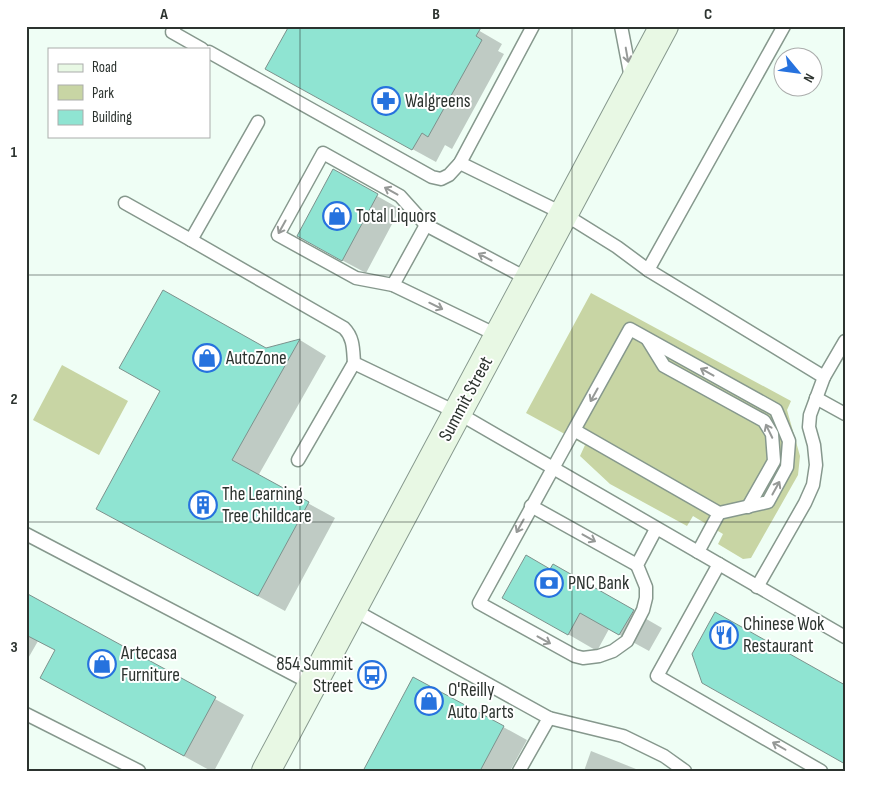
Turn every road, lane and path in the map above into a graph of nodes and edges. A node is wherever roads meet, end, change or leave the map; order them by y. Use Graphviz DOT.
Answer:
graph roads {
  1 [pos="175,26"];
  2 [pos="533,26"];
  3 [pos="621,26"];
  4 [pos="664,26"];
  5 [pos="784,26"];
  6 [pos="200,48"];
  7 [pos="210,53"];
  8 [pos="632,85"];
  9 [pos="258,122"];
  10 [pos="460,163"];
  11 [pos="125,203"];
  12 [pos="564,214"];
  13 [pos="426,225"];
  14 [pos="191,240"];
  15 [pos="648,270"];
  16 [pos="528,280"];
  17 [pos="392,284"];
  18 [pos="499,336"];
  19 [pos="845,341"];
  20 [pos="354,363"];
  21 [pos="824,377"];
  22 [pos="816,398"];
  23 [pos="458,413"];
  24 [pos="845,414"];
  25 [pos="574,430"];
  26 [pos="298,460"];
  27 [pos="552,468"];
  28 [pos="531,506"];
  29 [pos="719,514"];
  30 [pos="656,529"];
  31 [pos="26,534"];
  32 [pos="698,552"];
  33 [pos="719,564"];
  34 [pos="637,565"];
  35 [pos="757,587"];
  36 [pos="354,610"];
  37 [pos="845,637"];
  38 [pos="314,685"];
  39 [pos="26,714"];
  40 [pos="549,718"];
  41 [pos="139,771"];
  42 [pos="266,771"];
  43 [pos="519,771"];
  44 [pos="685,771"];
  45 [pos="821,771"];
  1 -- 6 [label="lane"];
  2 -- 10 [label="lane"];
  3 -- 8 [label="lane, one-way"];
  4 -- 8 [label="main road, Summit Street"];
  5 -- 15 [label="lane"];
  7 -- 10 [label="lane"];
  8 -- 12 [label="main road, Summit Street"];
  9 -- 14 [label="lane"];
  10 -- 12 [label="lane"];
  11 -- 14 [label="lane"];
  12 -- 15 [label="lane"];
  12 -- 16 [label="main road, Summit Street"];
  16 -- 13 [label="lane, one-way"];
  13 -- 17 [label="lane"];
  13 -- 17 [label="lane, one-way"];
  14 -- 20 [label="lane"];
  15 -- 21 [label="lane"];
  16 -- 18 [label="main road, Summit Street"];
  17 -- 18 [label="lane, one-way"];
  18 -- 23 [label="main road, Summit Street"];
  19 -- 21 [label="lane"];
  20 -- 23 [label="lane"];
  20 -- 26 [label="lane"];
  21 -- 22 [label="lane"];
  22 -- 24 [label="lane"];
  22 -- 35 [label="lane"];
  23 -- 27 [label="lane"];
  23 -- 36 [label="main road, Summit Street"];
  25 -- 27 [label="lane"];
  25 -- 29 [label="lane"];
  29 -- 25 [label="lane, one-way"];
  27 -- 28 [label="lane"];
  27 -- 30 [label="lane"];
  28 -- 34 [label="lane, one-way"];
  28 -- 34 [label="lane, one-way"];
  29 -- 32 [label="lane"];
  30 -- 32 [label="lane"];
  30 -- 34 [label="lane"];
  31 -- 38 [label="lane"];
  32 -- 33 [label="lane"];
  33 -- 35 [label="lane"];
  45 -- 33 [label="lane, one-way"];
  35 -- 37 [label="lane"];
  36 -- 38 [label="main road, Summit Street"];
  36 -- 40 [label="lane"];
  38 -- 42 [label="main road, Summit Street"];
  39 -- 41 [label="lane"];
  40 -- 43 [label="lane"];
  40 -- 44 [label="lane"];
}
